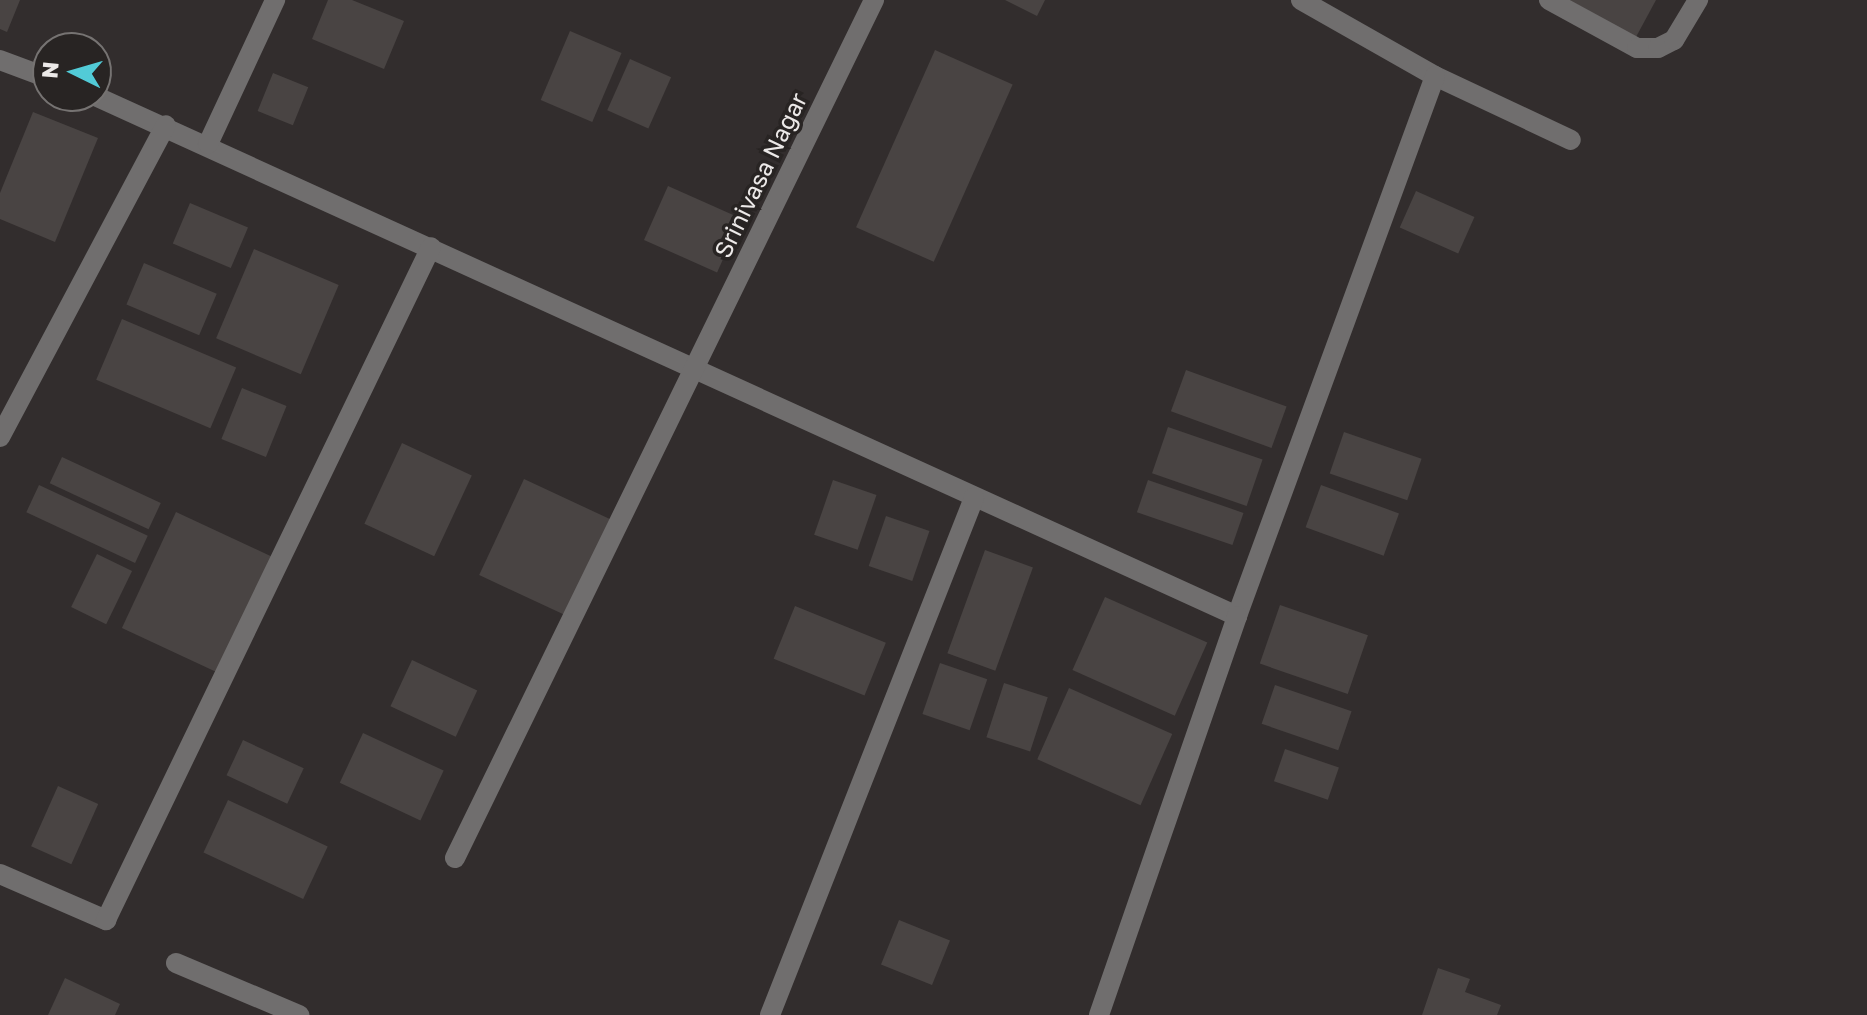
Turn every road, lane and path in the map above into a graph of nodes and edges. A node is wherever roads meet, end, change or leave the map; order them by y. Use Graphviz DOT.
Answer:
graph roads {
  1 [pos="275,0"];
  2 [pos="874,0"];
  3 [pos="1301,0"];
  4 [pos="1549,0"];
  5 [pos="1698,0"];
  6 [pos="0,60"];
  7 [pos="32,72"];
  8 [pos="1435,76"];
  9 [pos="112,103"];
  10 [pos="166,125"];
  11 [pos="1571,140"];
  12 [pos="208,144"];
  13 [pos="431,247"];
  14 [pos="693,373"];
  15 [pos="0,437"];
  16 [pos="974,498"];
  17 [pos="1237,616"];
  18 [pos="455,858"];
  19 [pos="0,874"];
  20 [pos="176,963"];
  21 [pos="299,1015"];
  22 [pos="770,1015"];
  23 [pos="1099,1015"];
  1 -- 12 [label="street"];
  2 -- 14 [label="street, Srinivasa Nagar"];
  3 -- 8 [label="street"];
  4 -- 5 [label="street"];
  6 -- 7 [label="street"];
  8 -- 11 [label="street"];
  8 -- 17 [label="street"];
  9 -- 10 [label="street"];
  10 -- 12 [label="street"];
  10 -- 15 [label="street"];
  12 -- 13 [label="street"];
  13 -- 14 [label="street"];
  13 -- 19 [label="street"];
  14 -- 16 [label="street"];
  14 -- 18 [label="street, Srinivasa Nagar"];
  16 -- 17 [label="street"];
  16 -- 22 [label="street"];
  17 -- 23 [label="street"];
  20 -- 21 [label="street"];
}
